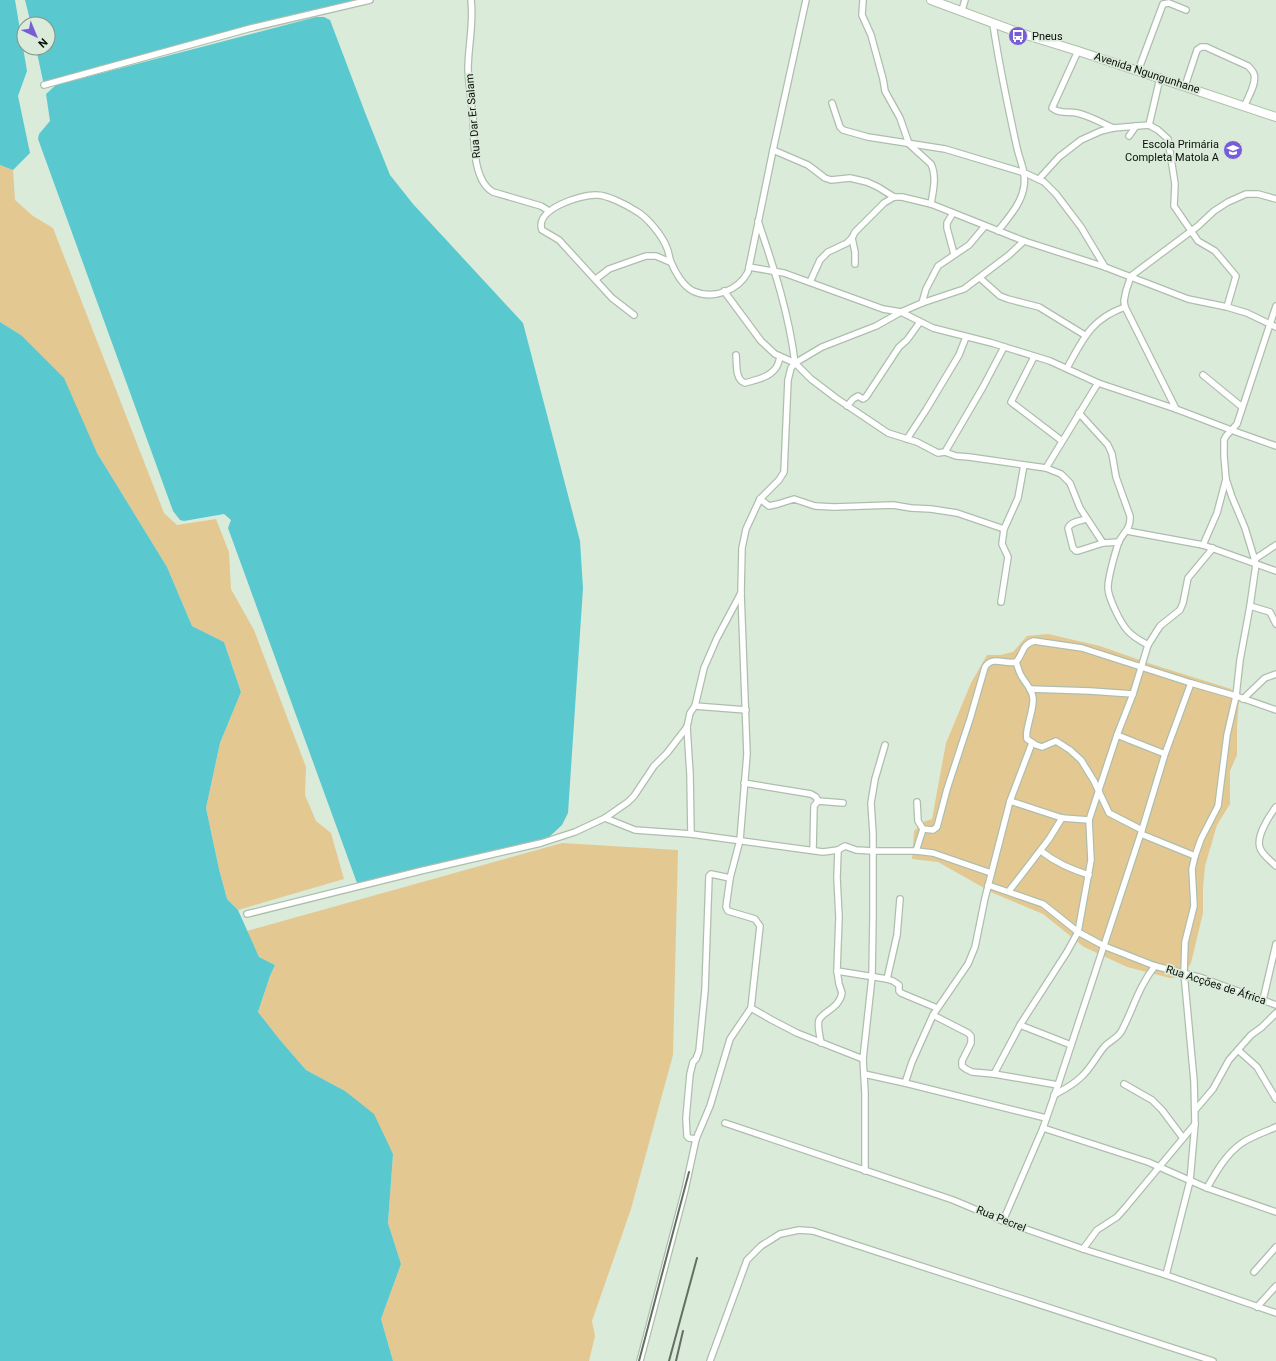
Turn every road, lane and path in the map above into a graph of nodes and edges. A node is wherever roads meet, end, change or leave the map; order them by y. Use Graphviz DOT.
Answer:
graph roads {
  1 [pos="370,0"];
  2 [pos="471,0"];
  3 [pos="806,0"];
  4 [pos="863,0"];
  5 [pos="932,0"];
  6 [pos="965,0"];
  7 [pos="962,10"];
  8 [pos="1186,10"];
  9 [pos="994,24"];
  10 [pos="1078,51"];
  11 [pos="1138,71"];
  12 [pos="1160,78"];
  13 [pos="44,85"];
  14 [pos="1185,86"];
  15 [pos="832,103"];
  16 [pos="1245,105"];
  17 [pos="1276,117"];
  18 [pos="1148,125"];
  19 [pos="1136,126"];
  20 [pos="1113,128"];
  21 [pos="1129,136"];
  22 [pos="909,144"];
  23 [pos="773,150"];
  24 [pos="1025,173"];
  25 [pos="1039,179"];
  26 [pos="894,197"];
  27 [pos="1276,199"];
  28 [pos="931,204"];
  29 [pos="549,211"];
  30 [pos="953,213"];
  31 [pos="758,221"];
  32 [pos="984,226"];
  33 [pos="998,231"];
  34 [pos="1191,231"];
  35 [pos="852,238"];
  36 [pos="1024,241"];
  37 [pos="954,254"];
  38 [pos="670,262"];
  39 [pos="856,264"];
  40 [pos="1105,266"];
  41 [pos="749,267"];
  42 [pos="775,270"];
  43 [pos="1130,276"];
  44 [pos="980,278"];
  45 [pos="596,279"];
  46 [pos="810,282"];
  47 [pos="724,291"];
  48 [pos="922,303"];
  49 [pos="1276,306"];
  50 [pos="1125,307"];
  51 [pos="1227,307"];
  52 [pos="902,312"];
  53 [pos="634,315"];
  54 [pos="920,322"];
  55 [pos="1269,324"];
  56 [pos="1276,327"];
  57 [pos="1086,335"];
  58 [pos="966,337"];
  59 [pos="1004,347"];
  60 [pos="736,355"];
  61 [pos="1034,356"];
  62 [pos="780,357"];
  63 [pos="795,364"];
  64 [pos="1067,368"];
  65 [pos="1203,376"];
  66 [pos="1098,383"];
  67 [pos="847,406"];
  68 [pos="1242,408"];
  69 [pos="1176,409"];
  70 [pos="1079,413"];
  71 [pos="1231,430"];
  72 [pos="907,439"];
  73 [pos="1062,441"];
  74 [pos="1276,446"];
  75 [pos="945,452"];
  76 [pos="1024,465"];
  77 [pos="1046,468"];
  78 [pos="1226,479"];
  79 [pos="760,499"];
  80 [pos="1087,519"];
  81 [pos="1004,529"];
  82 [pos="1127,531"];
  83 [pos="1119,542"];
  84 [pos="1103,543"];
  85 [pos="1203,545"];
  86 [pos="1276,545"];
  87 [pos="1213,548"];
  88 [pos="1255,562"];
  89 [pos="1276,571"];
  90 [pos="741,593"];
  91 [pos="1001,602"];
  92 [pos="1250,606"];
  93 [pos="1276,624"];
  94 [pos="1148,645"];
  95 [pos="1016,662"];
  96 [pos="1142,667"];
  97 [pos="1276,674"];
  98 [pos="1191,683"];
  99 [pos="1030,689"];
  100 [pos="1133,694"];
  101 [pos="1236,696"];
  102 [pos="1243,699"];
  103 [pos="694,706"];
  104 [pos="746,710"];
  105 [pos="1276,710"];
  106 [pos="687,727"];
  107 [pos="1117,735"];
  108 [pos="1032,743"];
  109 [pos="885,745"];
  110 [pos="1165,754"];
  111 [pos="744,783"];
  112 [pos="1099,791"];
  113 [pos="818,801"];
  114 [pos="1010,801"];
  115 [pos="917,802"];
  116 [pos="843,803"];
  117 [pos="1276,807"];
  118 [pos="605,818"];
  119 [pos="1062,818"];
  120 [pos="1089,820"];
  121 [pos="923,828"];
  122 [pos="1142,832"];
  123 [pos="691,834"];
  124 [pos="740,840"];
  125 [pos="813,850"];
  126 [pos="838,850"];
  127 [pos="916,850"];
  128 [pos="873,851"];
  129 [pos="1040,851"];
  130 [pos="1195,856"];
  131 [pos="1276,866"];
  132 [pos="991,872"];
  133 [pos="1089,875"];
  134 [pos="730,878"];
  135 [pos="988,885"];
  136 [pos="1009,891"];
  137 [pos="900,899"];
  138 [pos="247,914"];
  139 [pos="1078,932"];
  140 [pos="1276,944"];
  141 [pos="1104,946"];
  142 [pos="1155,966"];
  143 [pos="837,971"];
  144 [pos="1184,973"];
  145 [pos="872,977"];
  146 [pos="887,979"];
  147 [pos="1263,1000"];
  148 [pos="1276,1005"];
  149 [pos="751,1008"];
  150 [pos="937,1008"];
  151 [pos="1276,1013"];
  152 [pos="933,1015"];
  153 [pos="1020,1025"];
  154 [pos="821,1043"];
  155 [pos="1071,1045"];
  156 [pos="1238,1050"];
  157 [pos="863,1059"];
  158 [pos="864,1074"];
  159 [pos="994,1074"];
  160 [pos="905,1083"];
  161 [pos="1124,1084"];
  162 [pos="1058,1085"];
  163 [pos="1054,1095"];
  164 [pos="1276,1099"];
  165 [pos="1196,1109"];
  166 [pos="1046,1118"];
  167 [pos="725,1123"];
  168 [pos="1195,1124"];
  169 [pos="1276,1127"];
  170 [pos="1043,1128"];
  171 [pos="1183,1138"];
  172 [pos="696,1139"];
  173 [pos="1160,1168"];
  174 [pos="865,1171"];
  175 [pos="1190,1181"];
  176 [pos="1207,1188"];
  177 [pos="1276,1212"];
  178 [pos="1003,1221"];
  179 [pos="1276,1247"];
  180 [pos="1083,1249"];
  181 [pos="1254,1272"];
  182 [pos="1166,1275"];
  183 [pos="1276,1286"];
  184 [pos="1257,1307"];
  185 [pos="1276,1313"];
  186 [pos="640,1361"];
  187 [pos="710,1361"];
  188 [pos="1213,1361"];
  1 -- 13 [label="street"];
  2 -- 29 [label="street, Rua Dar Er Salam"];
  3 -- 23 [label="street"];
  4 -- 22 [label="street"];
  5 -- 7 [label="street, Avenida Ngungunhane"];
  6 -- 7 [label="street"];
  7 -- 9 [label="street, Avenida Ngungunhane"];
  8 -- 11 [label="street"];
  9 -- 10 [label="street, Avenida Ngungunhane"];
  9 -- 24 [label="street"];
  10 -- 11 [label="street, Avenida Ngungunhane"];
  10 -- 20 [label="street"];
  11 -- 12 [label="street, Avenida Ngungunhane"];
  12 -- 14 [label="street, Avenida Ngungunhane"];
  12 -- 18 [label="street"];
  14 -- 16 [label="street, Avenida Ngungunhane"];
  14 -- 16 [label="street"];
  15 -- 22 [label="street"];
  16 -- 17 [label="street, Avenida Ngungunhane"];
  18 -- 19 [label="street"];
  18 -- 34 [label="street"];
  19 -- 20 [label="street"];
  19 -- 21 [label="street"];
  20 -- 25 [label="street"];
  22 -- 24 [label="street"];
  22 -- 28 [label="street"];
  23 -- 26 [label="street"];
  23 -- 31 [label="street"];
  24 -- 25 [label="street"];
  24 -- 33 [label="street"];
  25 -- 40 [label="street"];
  26 -- 28 [label="street"];
  26 -- 35 [label="street"];
  27 -- 34 [label="street"];
  28 -- 30 [label="street"];
  29 -- 38 [label="street"];
  29 -- 45 [label="street"];
  30 -- 32 [label="street"];
  30 -- 37 [label="street"];
  31 -- 41 [label="street"];
  31 -- 42 [label="street"];
  32 -- 33 [label="street"];
  32 -- 37 [label="street"];
  33 -- 36 [label="street"];
  34 -- 43 [label="street"];
  34 -- 51 [label="street"];
  35 -- 39 [label="street"];
  35 -- 46 [label="street"];
  36 -- 40 [label="street"];
  36 -- 44 [label="street"];
  37 -- 48 [label="street"];
  38 -- 45 [label="street"];
  38 -- 47 [label="street"];
  40 -- 43 [label="street"];
  41 -- 42 [label="street"];
  41 -- 47 [label="street"];
  42 -- 46 [label="street"];
  42 -- 63 [label="street"];
  43 -- 50 [label="street"];
  43 -- 51 [label="street"];
  44 -- 48 [label="street"];
  44 -- 57 [label="street"];
  45 -- 53 [label="street"];
  46 -- 52 [label="street"];
  47 -- 62 [label="street"];
  48 -- 52 [label="street"];
  49 -- 55 [label="street"];
  50 -- 57 [label="street"];
  50 -- 69 [label="street"];
  51 -- 55 [label="street"];
  52 -- 54 [label="street"];
  52 -- 63 [label="street"];
  54 -- 58 [label="street"];
  54 -- 67 [label="street"];
  55 -- 56 [label="street"];
  55 -- 68 [label="street"];
  57 -- 64 [label="street"];
  58 -- 59 [label="street"];
  58 -- 72 [label="street"];
  59 -- 61 [label="street"];
  59 -- 75 [label="street"];
  60 -- 62 [label="street"];
  61 -- 64 [label="street"];
  61 -- 73 [label="street"];
  62 -- 63 [label="street"];
  63 -- 67 [label="street"];
  63 -- 79 [label="street"];
  64 -- 66 [label="street"];
  65 -- 68 [label="street"];
  66 -- 69 [label="street"];
  66 -- 70 [label="street"];
  67 -- 72 [label="street"];
  68 -- 71 [label="street"];
  69 -- 71 [label="street"];
  70 -- 73 [label="street"];
  70 -- 82 [label="street"];
  71 -- 74 [label="street"];
  71 -- 78 [label="street"];
  72 -- 75 [label="street"];
  73 -- 77 [label="street"];
  75 -- 76 [label="street"];
  76 -- 77 [label="street"];
  76 -- 81 [label="street"];
  77 -- 80 [label="street"];
  78 -- 85 [label="street"];
  78 -- 88 [label="street"];
  79 -- 81 [label="street"];
  79 -- 90 [label="street"];
  80 -- 84 [label="street"];
  80 -- 84 [label="street"];
  81 -- 91 [label="street"];
  82 -- 83 [label="street"];
  82 -- 85 [label="street"];
  83 -- 84 [label="street"];
  83 -- 94 [label="street"];
  85 -- 87 [label="street"];
  86 -- 88 [label="street"];
  87 -- 88 [label="street"];
  87 -- 94 [label="street"];
  88 -- 89 [label="street"];
  88 -- 92 [label="street"];
  90 -- 103 [label="street"];
  90 -- 104 [label="street"];
  92 -- 93 [label="street"];
  92 -- 101 [label="street"];
  94 -- 96 [label="street"];
  95 -- 96 [label="street"];
  95 -- 99 [label="street"];
  95 -- 121 [label="street"];
  96 -- 98 [label="street"];
  96 -- 100 [label="street"];
  97 -- 102 [label="street"];
  98 -- 101 [label="street"];
  98 -- 110 [label="street"];
  99 -- 100 [label="street"];
  99 -- 108 [label="street"];
  100 -- 107 [label="street"];
  101 -- 102 [label="street"];
  101 -- 130 [label="street"];
  102 -- 105 [label="street"];
  103 -- 104 [label="street"];
  103 -- 106 [label="street"];
  104 -- 111 [label="street"];
  106 -- 118 [label="street"];
  106 -- 123 [label="street"];
  107 -- 110 [label="street"];
  107 -- 112 [label="street"];
  108 -- 112 [label="street"];
  108 -- 114 [label="street"];
  109 -- 128 [label="street"];
  110 -- 122 [label="street"];
  111 -- 113 [label="street"];
  111 -- 124 [label="street"];
  112 -- 120 [label="street"];
  112 -- 122 [label="street"];
  113 -- 116 [label="street"];
  113 -- 125 [label="street"];
  114 -- 119 [label="street"];
  114 -- 132 [label="street"];
  115 -- 121 [label="street"];
  117 -- 131 [label="street"];
  118 -- 123 [label="street"];
  118 -- 138 [label="street"];
  119 -- 120 [label="street"];
  119 -- 129 [label="street"];
  120 -- 133 [label="street"];
  121 -- 127 [label="street"];
  122 -- 130 [label="street"];
  122 -- 141 [label="street"];
  123 -- 124 [label="street"];
  124 -- 125 [label="street"];
  124 -- 134 [label="street"];
  125 -- 126 [label="street"];
  126 -- 128 [label="street"];
  126 -- 143 [label="street"];
  127 -- 128 [label="street"];
  127 -- 132 [label="street"];
  128 -- 145 [label="street"];
  129 -- 133 [label="street"];
  129 -- 136 [label="street"];
  130 -- 144 [label="street"];
  132 -- 135 [label="street"];
  133 -- 139 [label="street"];
  134 -- 149 [label="street"];
  134 -- 172 [label="street"];
  135 -- 136 [label="street, Rua Acções de África"];
  135 -- 150 [label="street"];
  136 -- 139 [label="street, Rua Acções de África"];
  137 -- 146 [label="street"];
  139 -- 141 [label="street, Rua Acções de África"];
  139 -- 153 [label="street"];
  140 -- 147 [label="street"];
  141 -- 142 [label="street, Rua Acções de África"];
  141 -- 155 [label="street"];
  142 -- 144 [label="street, Rua Acções de África"];
  142 -- 163 [label="street"];
  143 -- 145 [label="street"];
  143 -- 154 [label="street"];
  144 -- 147 [label="street, Rua Acções de África"];
  144 -- 165 [label="street"];
  145 -- 146 [label="street"];
  145 -- 157 [label="street"];
  146 -- 150 [label="street"];
  147 -- 148 [label="street, Rua Acções de África"];
  149 -- 154 [label="street"];
  149 -- 172 [label="street"];
  150 -- 152 [label="street"];
  151 -- 156 [label="street"];
  152 -- 159 [label="street"];
  152 -- 160 [label="street"];
  153 -- 155 [label="street"];
  153 -- 159 [label="street"];
  154 -- 157 [label="street"];
  155 -- 162 [label="street"];
  156 -- 164 [label="street"];
  156 -- 165 [label="street"];
  157 -- 158 [label="street"];
  158 -- 160 [label="street"];
  158 -- 174 [label="street"];
  159 -- 162 [label="street"];
  160 -- 166 [label="street"];
  161 -- 171 [label="street"];
  162 -- 163 [label="street"];
  163 -- 166 [label="street"];
  165 -- 168 [label="street"];
  166 -- 170 [label="street"];
  167 -- 174 [label="street, Rua Pecrel"];
  168 -- 171 [label="street"];
  168 -- 175 [label="street"];
  169 -- 176 [label="street"];
  170 -- 173 [label="street"];
  170 -- 178 [label="street"];
  171 -- 173 [label="street"];
  172 -- 186 [label="street"];
  173 -- 175 [label="street"];
  173 -- 180 [label="street"];
  174 -- 178 [label="street, Rua Pecrel"];
  175 -- 176 [label="street"];
  175 -- 182 [label="street"];
  176 -- 177 [label="street"];
  178 -- 180 [label="street, Rua Pecrel"];
  179 -- 181 [label="street"];
  180 -- 182 [label="street, Rua Pecrel"];
  182 -- 184 [label="street, Rua Pecrel"];
  183 -- 184 [label="street"];
  184 -- 185 [label="street, Rua Pecrel"];
  187 -- 188 [label="street"];
}
